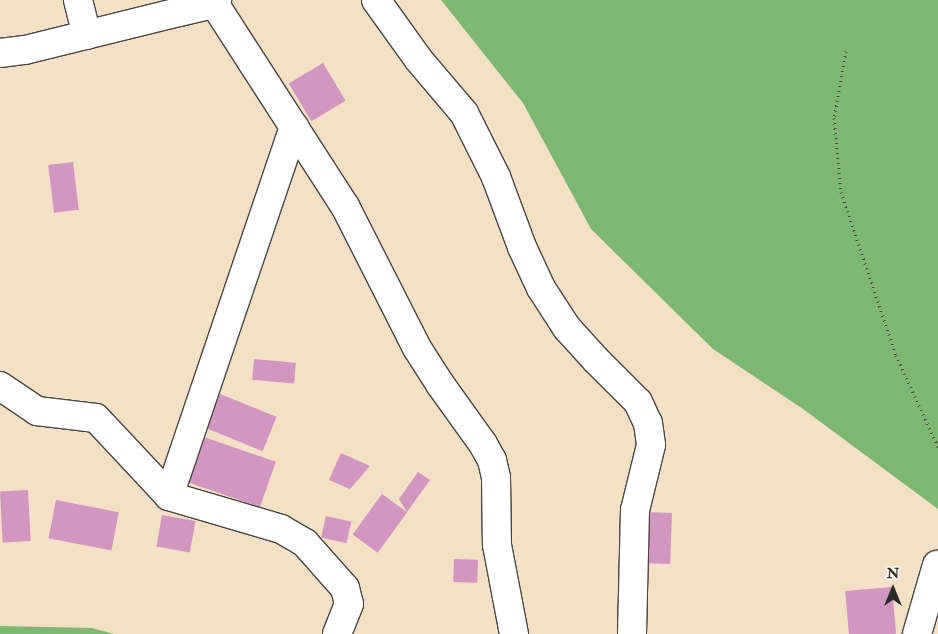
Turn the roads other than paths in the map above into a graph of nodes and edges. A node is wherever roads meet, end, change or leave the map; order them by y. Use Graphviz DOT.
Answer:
graph roads {
  1 [pos="78,0"];
  2 [pos="376,0"];
  3 [pos="214,1"];
  4 [pos="87,35"];
  5 [pos="0,54"];
  6 [pos="294,127"];
  7 [pos="0,386"];
  8 [pos="169,496"];
  9 [pos="937,565"];
  10 [pos="337,634"];
  11 [pos="514,634"];
  12 [pos="632,634"];
  13 [pos="918,634"];
  1 -- 4 [label="street"];
  2 -- 12 [label="street"];
  3 -- 4 [label="street"];
  3 -- 6 [label="street"];
  4 -- 5 [label="street"];
  6 -- 8 [label="street"];
  6 -- 11 [label="street"];
  7 -- 8 [label="street"];
  8 -- 10 [label="street"];
  9 -- 13 [label="street"];
}
